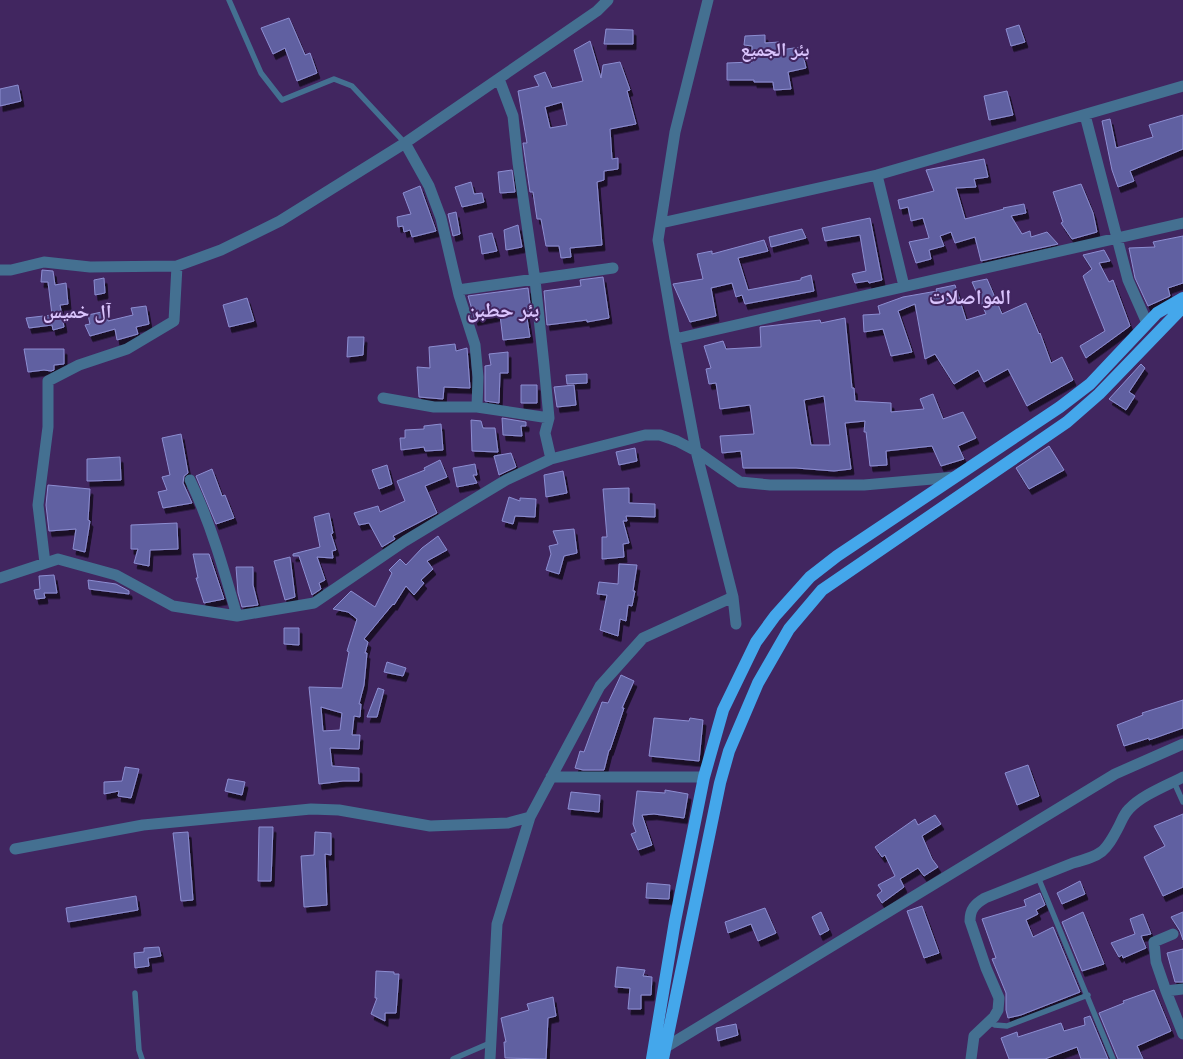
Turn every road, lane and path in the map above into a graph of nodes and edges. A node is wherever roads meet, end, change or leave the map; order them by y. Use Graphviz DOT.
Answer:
graph roads {
  1 [pos="229,0"];
  2 [pos="608,0"];
  3 [pos="708,0"];
  4 [pos="499,79"];
  5 [pos="1183,86"];
  6 [pos="1085,115"];
  7 [pos="405,143"];
  8 [pos="877,175"];
  9 [pos="661,223"];
  10 [pos="1183,223"];
  11 [pos="1115,237"];
  12 [pos="177,266"];
  13 [pos="613,268"];
  14 [pos="0,270"];
  15 [pos="535,280"];
  16 [pos="904,286"];
  17 [pos="458,290"];
  18 [pos="1183,298"];
  19 [pos="1183,307"];
  20 [pos="1147,323"];
  21 [pos="675,339"];
  22 [pos="383,398"];
  23 [pos="477,407"];
  24 [pos="549,418"];
  25 [pos="696,451"];
  26 [pos="551,459"];
  27 [pos="955,477"];
  28 [pos="190,480"];
  29 [pos="45,563"];
  30 [pos="0,578"];
  31 [pos="733,597"];
  32 [pos="237,616"];
  33 [pos="736,624"];
  34 [pos="1183,744"];
  35 [pos="551,777"];
  36 [pos="704,777"];
  37 [pos="1178,780"];
  38 [pos="1183,802"];
  39 [pos="530,817"];
  40 [pos="15,849"];
  41 [pos="1038,877"];
  42 [pos="1173,934"];
  43 [pos="1183,989"];
  44 [pos="1166,991"];
  45 [pos="135,993"];
  46 [pos="1088,995"];
  47 [pos="989,1021"];
  48 [pos="1183,1034"];
  49 [pos="490,1043"];
  50 [pos="664,1053"];
  51 [pos="142,1059"];
  52 [pos="453,1059"];
  53 [pos="490,1059"];
  54 [pos="651,1059"];
  55 [pos="971,1059"];
  56 [pos="1113,1059"];
  1 -- 7 [label="lane"];
  2 -- 4 [label="street"];
  3 -- 9 [label="street"];
  4 -- 7 [label="street"];
  4 -- 15 [label="street"];
  5 -- 6 [label="street"];
  6 -- 8 [label="street"];
  6 -- 11 [label="street"];
  7 -- 12 [label="street"];
  7 -- 17 [label="street"];
  8 -- 9 [label="street"];
  8 -- 16 [label="street"];
  9 -- 21 [label="street"];
  10 -- 11 [label="street"];
  11 -- 16 [label="street"];
  11 -- 20 [label="street"];
  12 -- 14 [label="street"];
  12 -- 29 [label="street"];
  13 -- 15 [label="street"];
  15 -- 17 [label="street"];
  15 -- 24 [label="street"];
  16 -- 21 [label="street"];
  17 -- 23 [label="street"];
  18 -- 20 [label="main road"];
  19 -- 50 [label="main road"];
  20 -- 27 [label="main road"];
  21 -- 25 [label="street"];
  22 -- 23 [label="street"];
  23 -- 24 [label="street"];
  24 -- 26 [label="street"];
  25 -- 26 [label="street"];
  25 -- 27 [label="street"];
  25 -- 31 [label="street"];
  26 -- 32 [label="street"];
  27 -- 36 [label="main road"];
  28 -- 32 [label="street"];
  29 -- 30 [label="street"];
  29 -- 32 [label="street"];
  31 -- 33 [label="street"];
  31 -- 35 [label="street"];
  34 -- 50 [label="street"];
  35 -- 36 [label="street"];
  35 -- 39 [label="street"];
  36 -- 54 [label="main road"];
  37 -- 38 [label="lane"];
  37 -- 41 [label="street"];
  39 -- 40 [label="street"];
  39 -- 49 [label="street"];
  41 -- 46 [label="lane"];
  41 -- 47 [label="street"];
  42 -- 44 [label="street"];
  43 -- 44 [label="street"];
  44 -- 48 [label="street"];
  45 -- 51 [label="lane"];
  46 -- 47 [label="lane"];
  46 -- 56 [label="lane"];
  47 -- 55 [label="street"];
  49 -- 52 [label="lane"];
  49 -- 53 [label="street"];
  50 -- 54 [label="street"];
}
